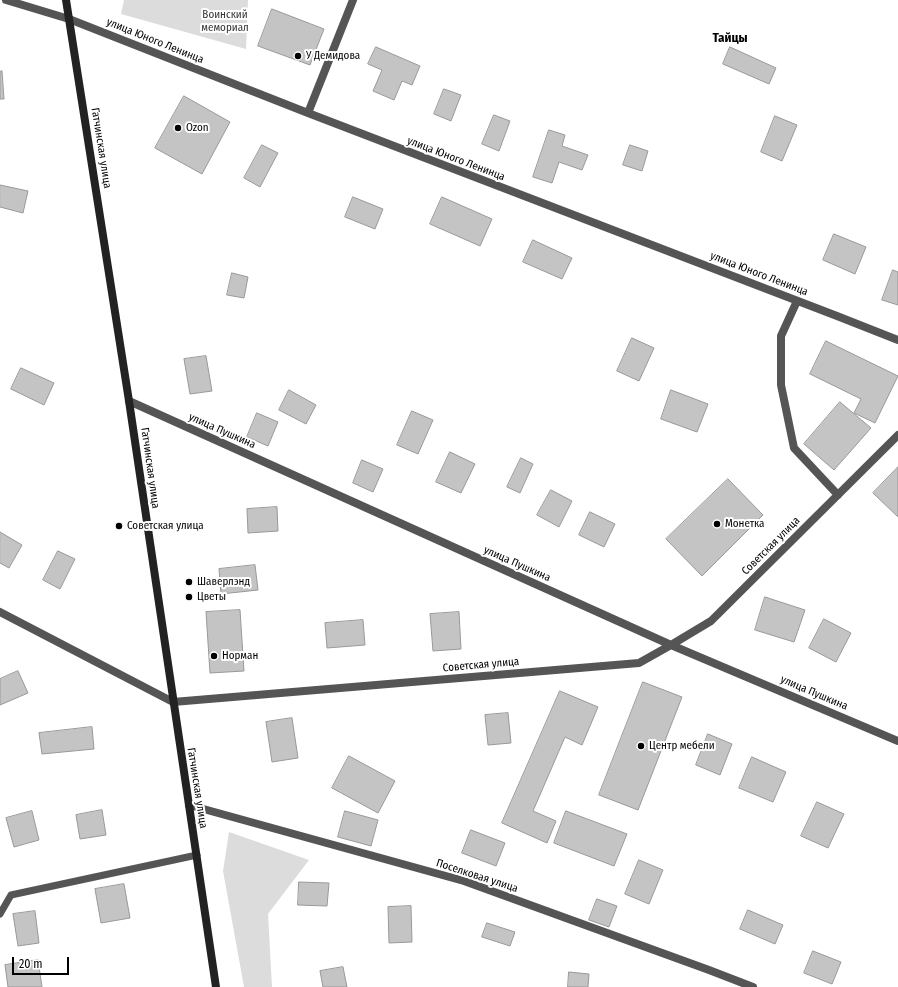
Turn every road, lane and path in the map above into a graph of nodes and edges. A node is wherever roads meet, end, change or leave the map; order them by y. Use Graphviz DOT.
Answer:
graph roads {
  1 [pos="6,0"];
  2 [pos="66,0"];
  3 [pos="353,0"];
  4 [pos="69,19"];
  5 [pos="308,114"];
  6 [pos="797,300"];
  7 [pos="898,340"];
  8 [pos="130,402"];
  9 [pos="898,435"];
  10 [pos="838,494"];
  11 [pos="0,612"];
  12 [pos="671,645"];
  13 [pos="173,702"];
  14 [pos="898,741"];
  15 [pos="189,805"];
  16 [pos="197,855"];
  17 [pos="0,914"];
  18 [pos="216,987"];
  19 [pos="752,987"];
  1 -- 4 [label="street, улица Юного Ленинца"];
  2 -- 4 [label="main road, Гатчинская улица"];
  3 -- 5 [label="street"];
  4 -- 5 [label="street, улица Юного Ленинца"];
  4 -- 8 [label="main road, Гатчинская улица"];
  5 -- 6 [label="street, улица Юного Ленинца"];
  6 -- 7 [label="street, улица Юного Ленинца"];
  6 -- 10 [label="street"];
  8 -- 12 [label="street, улица Пушкина"];
  8 -- 13 [label="main road, Гатчинская улица"];
  9 -- 10 [label="street, Советская улица"];
  10 -- 12 [label="street, Советская улица"];
  11 -- 13 [label="street"];
  12 -- 13 [label="street, Советская улица"];
  12 -- 14 [label="street, улица Пушкина"];
  13 -- 15 [label="main road, Гатчинская улица"];
  15 -- 16 [label="main road, Гатчинская улица"];
  15 -- 19 [label="street, Поселковая улица"];
  16 -- 17 [label="lane"];
  16 -- 18 [label="main road, Гатчинская улица"];
}
